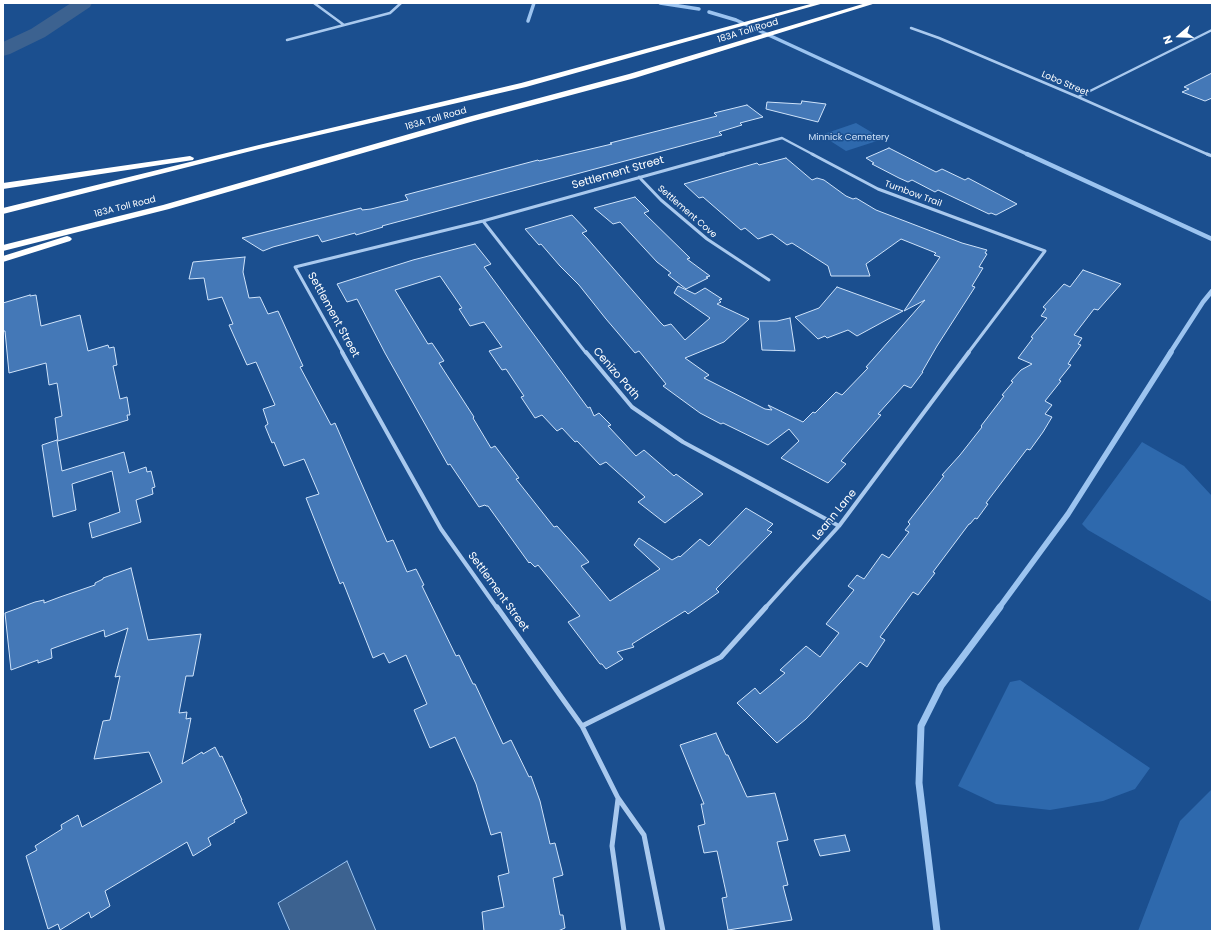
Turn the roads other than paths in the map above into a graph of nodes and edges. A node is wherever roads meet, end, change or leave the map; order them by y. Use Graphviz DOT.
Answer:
graph roads {
  1 [pos="314,3"];
  2 [pos="402,3"];
  3 [pos="821,3"];
  4 [pos="873,3"];
  5 [pos="344,25"];
  6 [pos="911,28"];
  7 [pos="1212,30"];
  8 [pos="287,40"];
  9 [pos="1078,97"];
  10 [pos="782,138"];
  11 [pos="259,147"];
  12 [pos="1212,156"];
  13 [pos="639,177"];
  14 [pos="3,186"];
  15 [pos="166,207"];
  16 [pos="3,211"];
  17 [pos="483,221"];
  18 [pos="3,248"];
  19 [pos="1045,251"];
  20 [pos="3,259"];
  21 [pos="769,280"];
  22 [pos="839,526"];
  23 [pos="582,726"];
  24 [pos="618,798"];
  25 [pos="624,931"];
  26 [pos="663,931"];
  1 -- 5 [label="street"];
  2 -- 5 [label="street"];
  3 -- 11 [label="highway, 183A Toll Road"];
  4 -- 15 [label="highway, 183A Toll Road"];
  5 -- 8 [label="street"];
  6 -- 9 [label="street, Lobo Street"];
  7 -- 9 [label="street"];
  9 -- 12 [label="street, Lobo Street"];
  10 -- 13 [label="street, Settlement Street"];
  10 -- 19 [label="street, Turnbow Trail"];
  11 -- 14 [label="highway"];
  11 -- 16 [label="highway, 183A Toll Road"];
  13 -- 17 [label="street, Settlement Street"];
  13 -- 21 [label="street, Settlement Cove"];
  15 -- 18 [label="highway, 183A Toll Road"];
  15 -- 20 [label="highway"];
  17 -- 22 [label="street, Cenizo Path"];
  17 -- 23 [label="street, Settlement Street"];
  19 -- 22 [label="street, Leann Lane"];
  22 -- 23 [label="street, Leann Lane"];
  23 -- 24 [label="street, Settlement Street"];
  24 -- 25 [label="street"];
  24 -- 26 [label="street, Settlement Street"];
}
